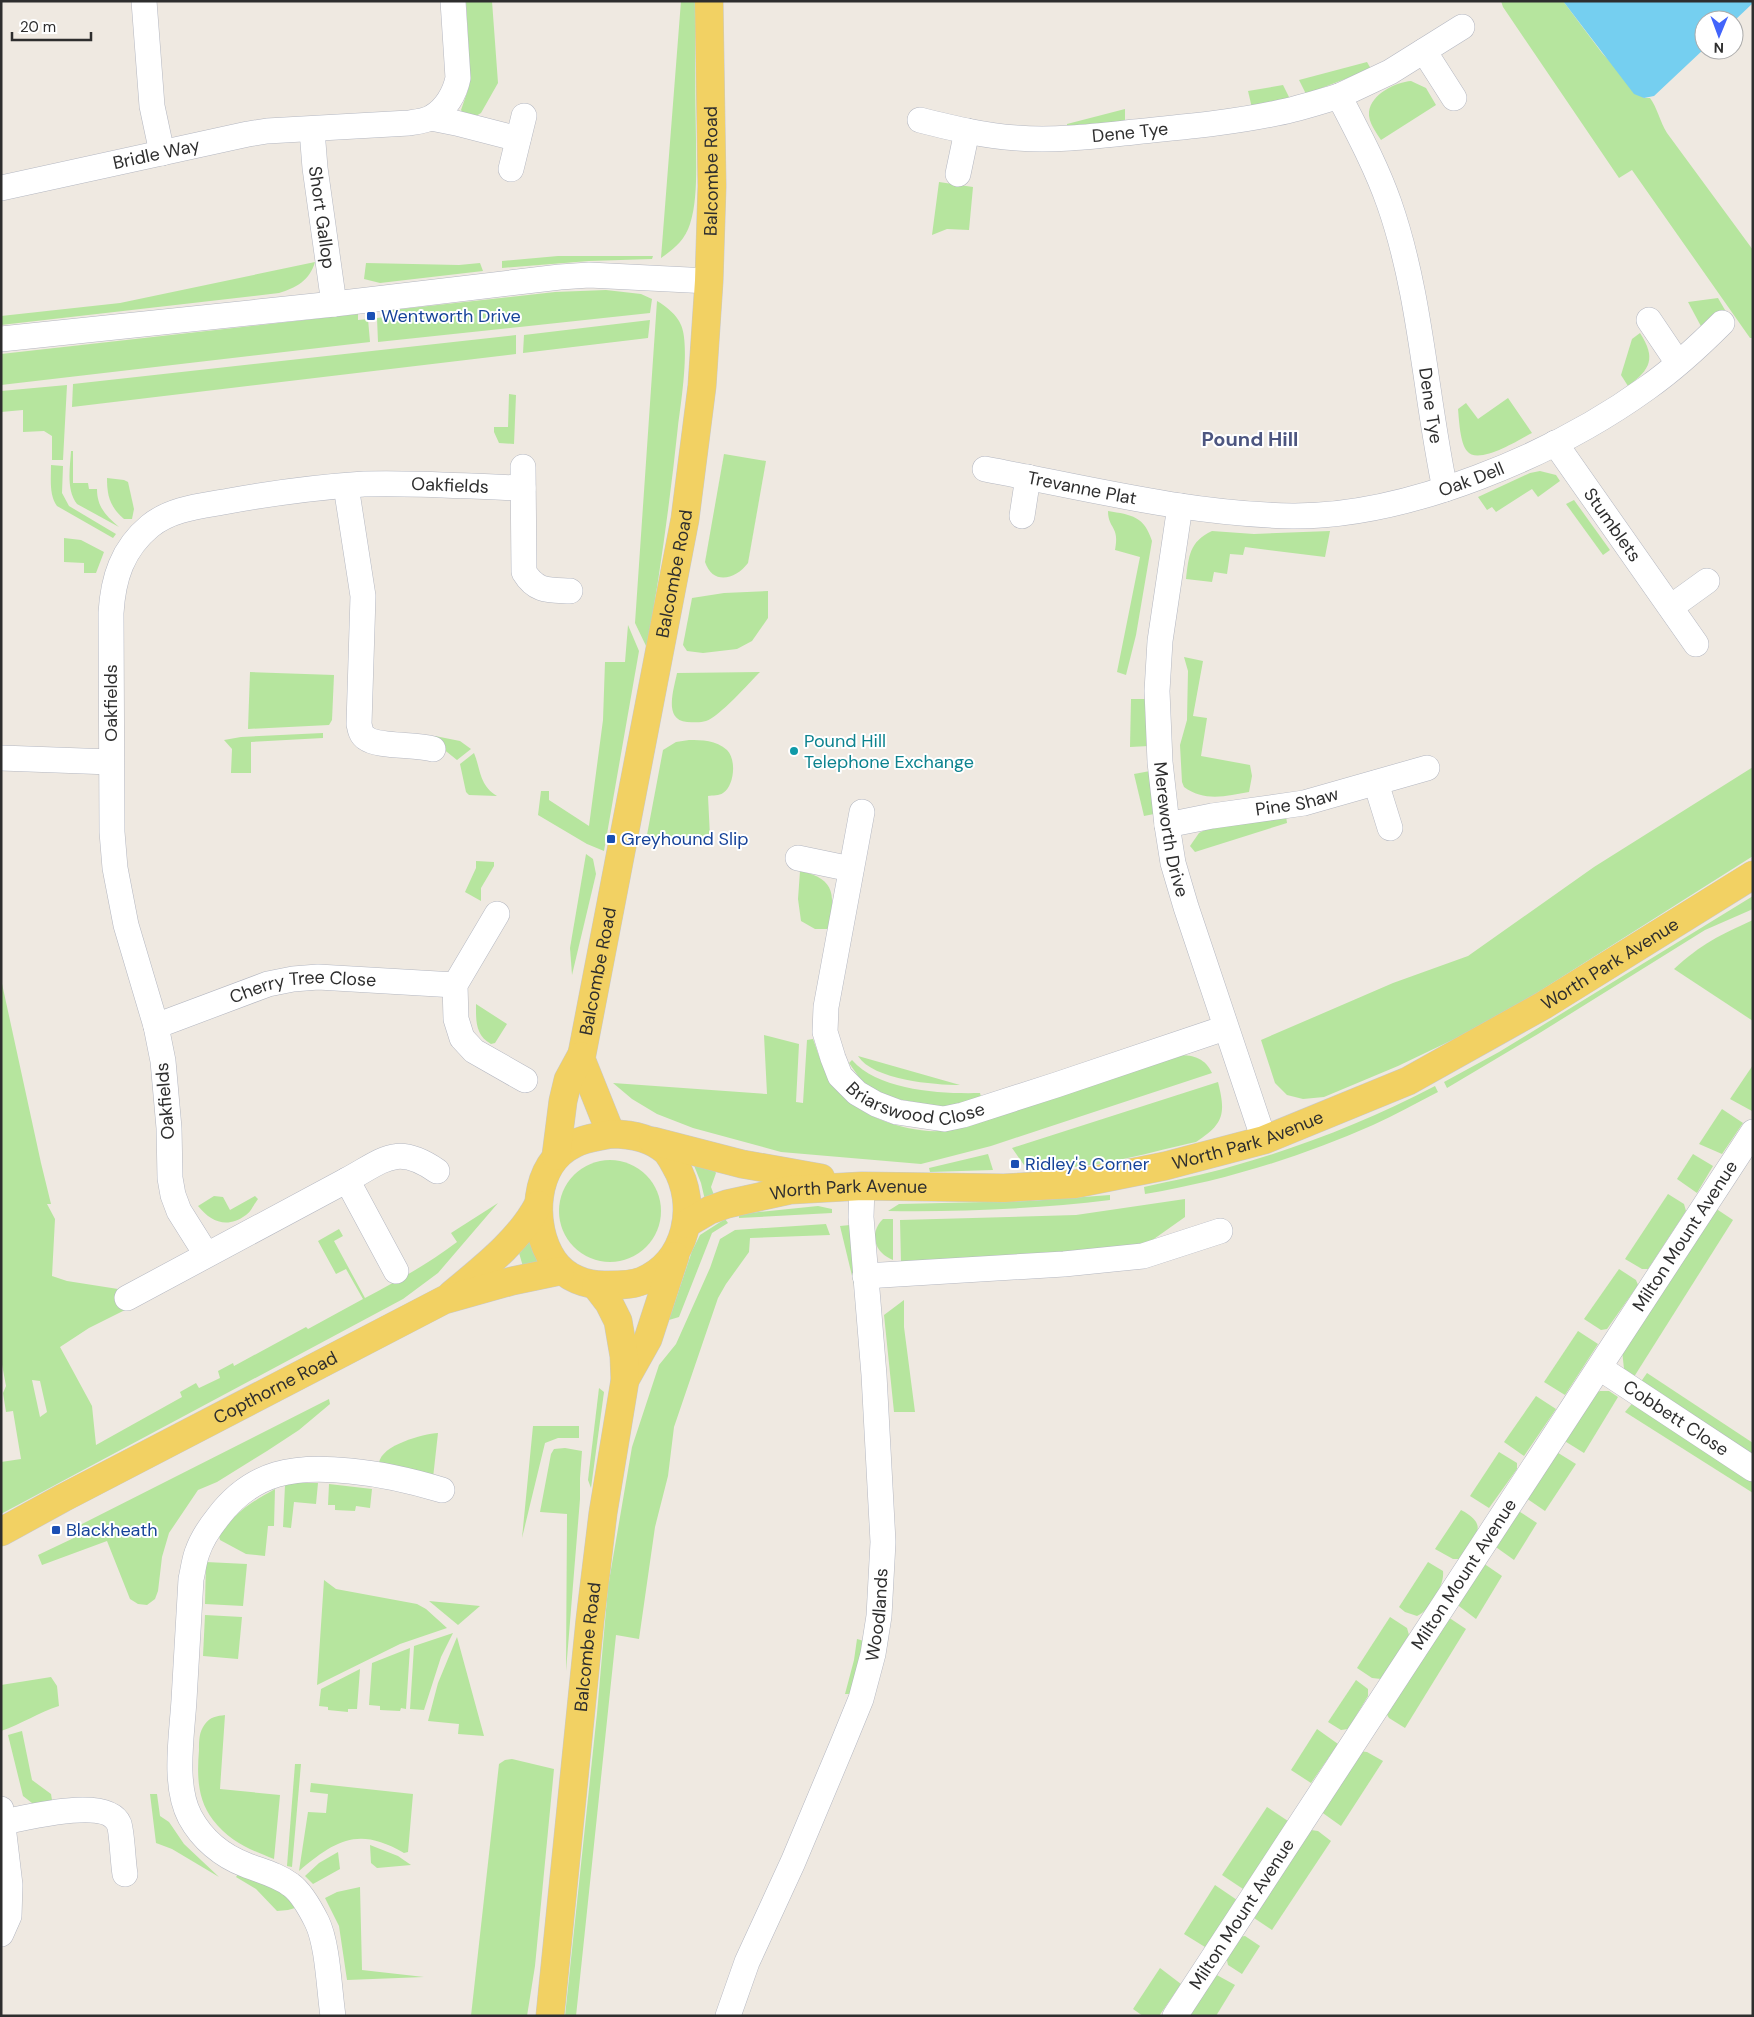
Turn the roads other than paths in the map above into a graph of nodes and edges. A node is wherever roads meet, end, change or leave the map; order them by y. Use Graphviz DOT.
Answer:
graph roads {
  1 [pos="144,1"];
  2 [pos="453,1"];
  3 [pos="710,1"];
  4 [pos="1462,27"];
  5 [pos="1424,51"];
  6 [pos="1339,96"];
  7 [pos="1454,98"];
  8 [pos="431,118"];
  9 [pos="920,120"];
  10 [pos="312,130"];
  11 [pos="967,131"];
  12 [pos="162,153"];
  13 [pos="511,169"];
  14 [pos="958,174"];
  15 [pos="1,188"];
  16 [pos="709,281"];
  17 [pos="334,304"];
  18 [pos="1649,320"];
  19 [pos="1722,323"];
  20 [pos="1,339"];
  21 [pos="1678,363"];
  22 [pos="1555,443"];
  23 [pos="985,469"];
  24 [pos="1028,477"];
  25 [pos="346,486"];
  26 [pos="1444,489"];
  27 [pos="1180,506"];
  28 [pos="1022,516"];
  29 [pos="1707,581"];
  30 [pos="570,591"];
  31 [pos="1671,606"];
  32 [pos="1696,644"];
  33 [pos="433,749"];
  34 [pos="1,758"];
  35 [pos="112,762"];
  36 [pos="1427,768"];
  37 [pos="1376,783"];
  38 [pos="862,812"];
  39 [pos="1166,825"];
  40 [pos="1390,828"];
  41 [pos="798,858"];
  42 [pos="852,869"];
  43 [pos="1753,874"];
  44 [pos="497,914"];
  45 [pos="455,985"];
  46 [pos="156,1026"];
  47 [pos="1225,1028"];
  48 [pos="581,1057"];
  49 [pos="525,1080"];
  50 [pos="1753,1132"];
  51 [pos="611,1134"];
  52 [pos="647,1140"];
  53 [pos="1264,1140"];
  54 [pos="556,1156"];
  55 [pos="437,1171"];
  56 [pos="347,1180"];
  57 [pos="862,1186"];
  58 [pos="538,1205"];
  59 [pos="686,1224"];
  60 [pos="1220,1231"];
  61 [pos="676,1252"];
  62 [pos="206,1254"];
  63 [pos="560,1270"];
  64 [pos="396,1271"];
  65 [pos="865,1276"];
  66 [pos="596,1286"];
  67 [pos="127,1298"];
  68 [pos="444,1300"];
  69 [pos="1600,1368"];
  70 [pos="625,1380"];
  71 [pos="1753,1469"];
  72 [pos="442,1490"];
  73 [pos="1,1532"];
  74 [pos="2,1816"];
  75 [pos="124,1874"];
  76 [pos="1,1934"];
  77 [pos="333,2016"];
  78 [pos="550,2016"];
  79 [pos="728,2016"];
  80 [pos="1175,2016"];
  1 -- 12 [label="street"];
  2 -- 8 [label="street"];
  3 -- 16 [label="main road, Balcombe Road"];
  4 -- 5 [label="street, Dene Tye"];
  5 -- 6 [label="street, Dene Tye"];
  5 -- 7 [label="street"];
  6 -- 11 [label="street, Dene Tye"];
  6 -- 26 [label="street, Dene Tye"];
  8 -- 10 [label="street, Bridle Way"];
  8 -- 13 [label="street"];
  9 -- 11 [label="street, Dene Tye"];
  10 -- 12 [label="street, Bridle Way"];
  10 -- 17 [label="street, Short Gallop"];
  11 -- 14 [label="street"];
  12 -- 15 [label="street, Bridle Way"];
  16 -- 17 [label="street"];
  16 -- 48 [label="main road, Balcombe Road"];
  17 -- 20 [label="street"];
  18 -- 21 [label="street"];
  19 -- 21 [label="street, Oak Dell"];
  21 -- 22 [label="street, Oak Dell"];
  22 -- 26 [label="street, Oak Dell"];
  22 -- 31 [label="street, Stumblets"];
  23 -- 24 [label="street, Trevanne Plat"];
  24 -- 27 [label="street, Trevanne Plat"];
  24 -- 28 [label="street"];
  25 -- 30 [label="street, Oakfields"];
  25 -- 33 [label="street"];
  25 -- 35 [label="street, Oakfields"];
  26 -- 27 [label="street, Oak Dell"];
  27 -- 39 [label="street, Mereworth Drive"];
  29 -- 31 [label="street"];
  31 -- 32 [label="street, Stumblets"];
  34 -- 35 [label="street"];
  35 -- 46 [label="street, Oakfields"];
  36 -- 37 [label="street, Pine Shaw"];
  37 -- 39 [label="street, Pine Shaw"];
  37 -- 40 [label="street"];
  38 -- 42 [label="street, Briarswood Close"];
  39 -- 47 [label="street, Mereworth Drive"];
  41 -- 42 [label="street"];
  42 -- 47 [label="street, Briarswood Close"];
  43 -- 53 [label="main road, Worth Park Avenue"];
  44 -- 45 [label="street"];
  45 -- 46 [label="street, Cherry Tree Close"];
  45 -- 49 [label="street"];
  46 -- 62 [label="street, Oakfields"];
  47 -- 53 [label="street, Mereworth Drive"];
  48 -- 51 [label="main road, Balcombe Road"];
  48 -- 54 [label="main road"];
  50 -- 69 [label="street, Milton Mount Avenue"];
  51 -- 52 [label="main road"];
  51 -- 54 [label="main road"];
  52 -- 57 [label="main road"];
  52 -- 59 [label="main road"];
  53 -- 57 [label="main road, Worth Park Avenue"];
  54 -- 58 [label="main road"];
  55 -- 56 [label="street"];
  56 -- 62 [label="street"];
  56 -- 64 [label="street"];
  57 -- 59 [label="main road, Worth Park Avenue"];
  57 -- 65 [label="street, Woodlands"];
  58 -- 63 [label="main road"];
  58 -- 68 [label="main road"];
  59 -- 61 [label="main road"];
  60 -- 65 [label="street"];
  61 -- 66 [label="main road"];
  61 -- 70 [label="main road"];
  62 -- 67 [label="street"];
  63 -- 66 [label="main road"];
  63 -- 68 [label="main road, Copthorne Road"];
  65 -- 79 [label="street, Woodlands"];
  66 -- 70 [label="main road, Balcombe Road"];
  68 -- 73 [label="main road, Copthorne Road"];
  69 -- 71 [label="street, Cobbett Close"];
  69 -- 80 [label="street, Milton Mount Avenue"];
  70 -- 78 [label="main road, Balcombe Road"];
  72 -- 77 [label="street"];
  74 -- 75 [label="street"];
  74 -- 76 [label="street"];
}
